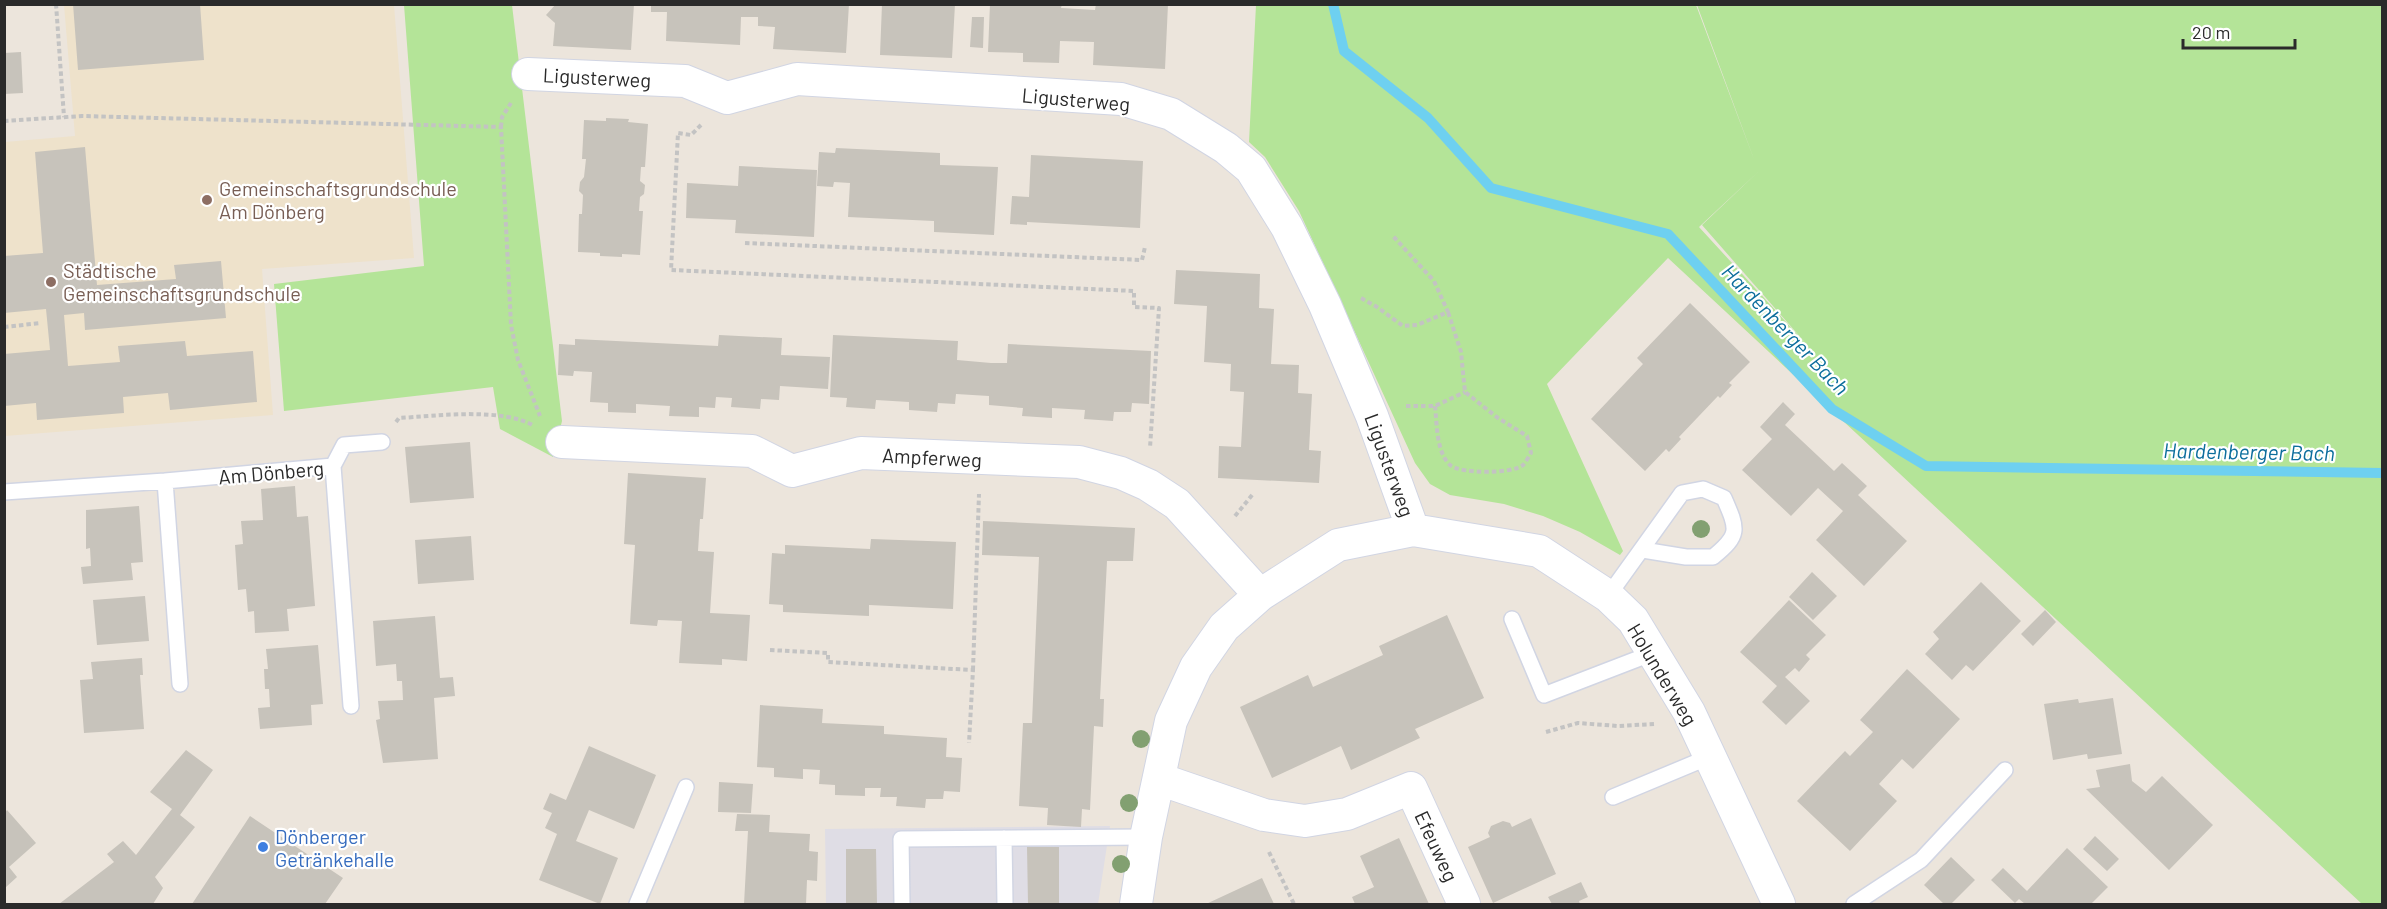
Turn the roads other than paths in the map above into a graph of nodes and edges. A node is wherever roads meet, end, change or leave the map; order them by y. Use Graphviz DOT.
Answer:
graph roads {
  1 [pos="528,74"];
  2 [pos="555,438"];
  3 [pos="382,442"];
  4 [pos="333,466"];
  5 [pos="165,481"];
  6 [pos="4,492"];
  7 [pos="1413,530"];
  8 [pos="1643,550"];
  9 [pos="1260,595"];
  10 [pos="1608,596"];
  11 [pos="1512,620"];
  12 [pos="1653,653"];
  13 [pos="180,684"];
  14 [pos="351,706"];
  15 [pos="1709,757"];
  16 [pos="2005,770"];
  17 [pos="1159,779"];
  18 [pos="686,787"];
  19 [pos="1613,797"];
  20 [pos="1146,837"];
  21 [pos="1004,838"];
  22 [pos="637,904"];
  23 [pos="902,904"];
  24 [pos="1005,904"];
  25 [pos="1136,904"];
  26 [pos="1464,904"];
  27 [pos="1779,904"];
  28 [pos="1854,904"];
  1 -- 7 [label="street, Ligusterweg"];
  2 -- 9 [label="street, Ampferweg"];
  3 -- 4 [label="lane"];
  4 -- 5 [label="lane, Am Dönberg"];
  4 -- 14 [label="lane, Am Dönberg"];
  5 -- 6 [label="lane, Am Dönberg"];
  5 -- 13 [label="lane"];
  7 -- 9 [label="street, Holunderweg"];
  7 -- 10 [label="street, Holunderweg"];
  8 -- 8 [label="lane"];
  8 -- 10 [label="lane"];
  9 -- 17 [label="street, Holunderweg"];
  10 -- 12 [label="street, Holunderweg"];
  11 -- 12 [label="lane"];
  12 -- 15 [label="street, Holunderweg"];
  15 -- 19 [label="lane"];
  15 -- 27 [label="street, Holunderweg"];
  16 -- 28 [label="lane"];
  17 -- 20 [label="street, Holunderweg"];
  17 -- 26 [label="street, Efeuweg"];
  18 -- 22 [label="lane"];
  20 -- 21 [label="lane"];
  20 -- 25 [label="street, Holunderweg"];
  21 -- 23 [label="lane"];
  21 -- 24 [label="lane"];
}
